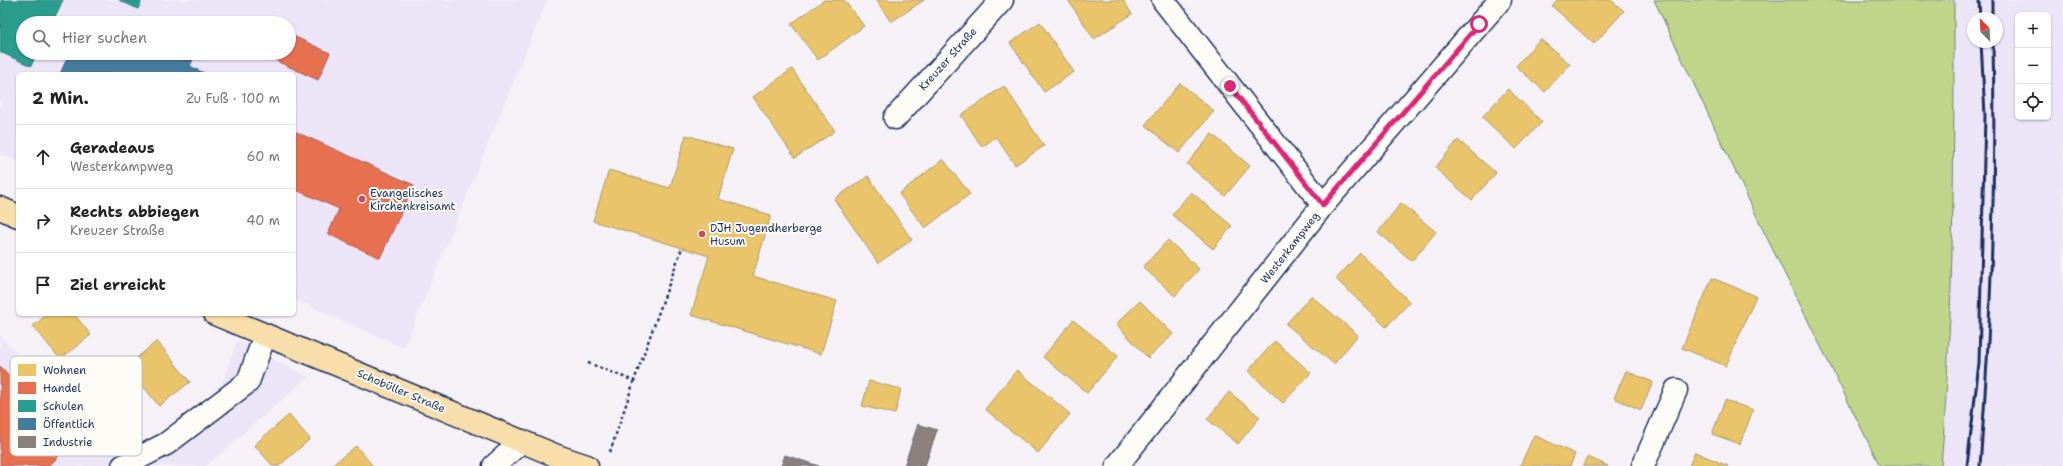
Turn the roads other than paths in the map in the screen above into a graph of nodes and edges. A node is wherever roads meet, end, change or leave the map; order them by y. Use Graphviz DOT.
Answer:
graph roads {
  1 [pos="1002,0"];
  2 [pos="1163,0"];
  3 [pos="1500,0"];
  4 [pos="895,118"];
  5 [pos="1323,205"];
  6 [pos="0,208"];
  7 [pos="16,215"];
  8 [pos="220,316"];
  9 [pos="265,335"];
  10 [pos="1676,390"];
  11 [pos="522,441"];
  12 [pos="123,466"];
  13 [pos="494,466"];
  14 [pos="587,466"];
  15 [pos="1117,466"];
  16 [pos="1643,466"];
  1 -- 4 [label="street, Kreuzer Straße"];
  2 -- 5 [label="street"];
  3 -- 5 [label="street, Westerkampweg"];
  5 -- 15 [label="street, Westerkampweg"];
  6 -- 7 [label="main road"];
  8 -- 9 [label="main road, Schobüller Straße"];
  9 -- 11 [label="main road, Schobüller Straße"];
  9 -- 12 [label="street"];
  10 -- 16 [label="street"];
  11 -- 13 [label="street"];
  11 -- 14 [label="main road, Schobüller Straße"];
}
